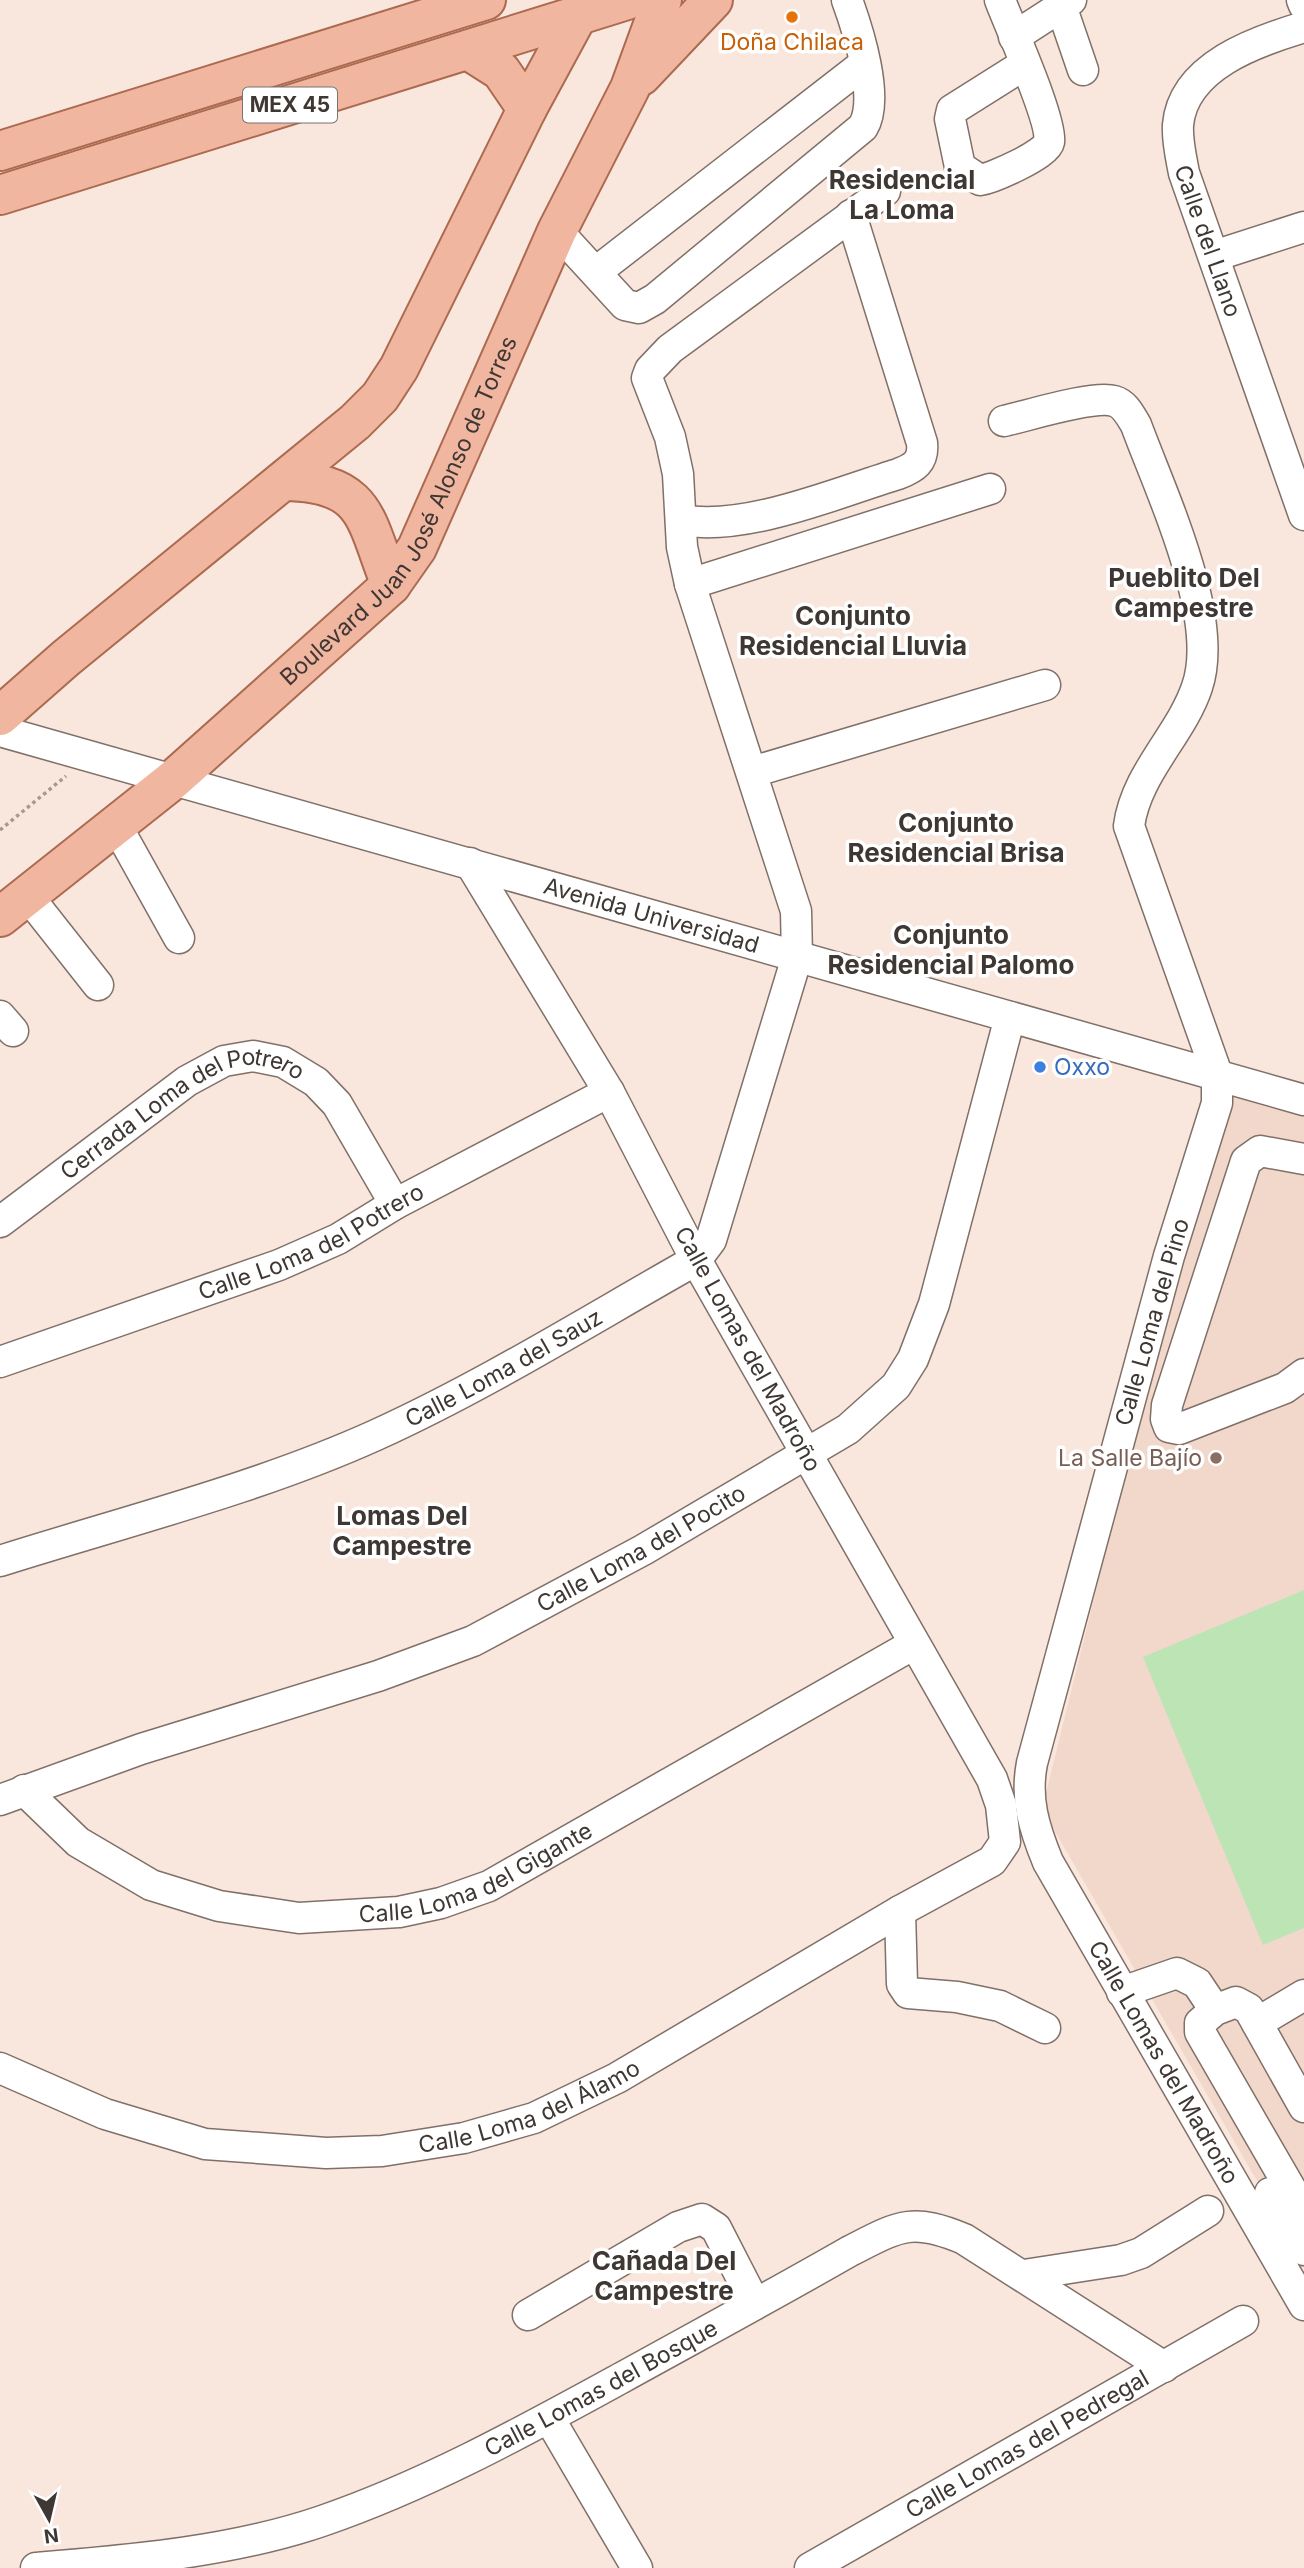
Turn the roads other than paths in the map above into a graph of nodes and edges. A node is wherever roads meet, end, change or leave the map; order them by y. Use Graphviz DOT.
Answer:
graph roads {
  1 [pos="485,0"];
  2 [pos="627,0"];
  3 [pos="662,0"];
  4 [pos="713,0"];
  5 [pos="847,0"];
  6 [pos="1000,0"];
  7 [pos="1303,0"];
  8 [pos="1065,3"];
  9 [pos="1304,5"];
  10 [pos="583,7"];
  11 [pos="1304,27"];
  12 [pos="468,50"];
  13 [pos="864,64"];
  14 [pos="1083,70"];
  15 [pos="630,88"];
  16 [pos="527,109"];
  17 [pos="0,151"];
  18 [pos="885,191"];
  19 [pos="0,195"];
  20 [pos="851,215"];
  21 [pos="1304,226"];
  22 [pos="557,230"];
  23 [pos="1214,256"];
  24 [pos="596,272"];
  25 [pos="1004,421"];
  26 [pos="1293,442"];
  27 [pos="284,481"];
  28 [pos="990,489"];
  29 [pos="1304,515"];
  30 [pos="681,520"];
  31 [pos="690,584"];
  32 [pos="391,585"];
  33 [pos="1045,685"];
  34 [pos="0,716"];
  35 [pos="0,731"];
  36 [pos="752,772"];
  37 [pos="174,779"];
  38 [pos="116,825"];
  39 [pos="470,863"];
  40 [pos="13,906"];
  41 [pos="179,938"];
  42 [pos="797,957"];
  43 [pos="98,985"];
  44 [pos="1010,1017"];
  45 [pos="1217,1074"];
  46 [pos="609,1093"];
  47 [pos="1304,1100"];
  48 [pos="1304,1159"];
  49 [pos="395,1204"];
  50 [pos="0,1222"];
  51 [pos="696,1260"];
  52 [pos="0,1362"];
  53 [pos="1301,1378"];
  54 [pos="806,1454"];
  55 [pos="0,1561"];
  56 [pos="914,1644"];
  57 [pos="12,1795"];
  58 [pos="1032,1816"];
  59 [pos="1005,1842"];
  60 [pos="900,1911"];
  61 [pos="1122,1992"];
  62 [pos="1304,1995"];
  63 [pos="1215,2010"];
  64 [pos="1257,2023"];
  65 [pos="1045,2028"];
  66 [pos="0,2068"];
  67 [pos="1304,2107"];
  68 [pos="1264,2145"];
  69 [pos="1208,2211"];
  70 [pos="1304,2212"];
  71 [pos="1304,2250"];
  72 [pos="1024,2275"];
  73 [pos="755,2304"];
  74 [pos="1304,2305"];
  75 [pos="528,2315"];
  76 [pos="1243,2322"];
  77 [pos="1164,2367"];
  78 [pos="549,2418"];
  79 [pos="36,2568"];
  80 [pos="637,2568"];
  81 [pos="810,2568"];
  1 -- 17 [label="main road, MEX 45"];
  2 -- 10 [label="main road, MEX 45"];
  3 -- 15 [label="main road, Boulevard Juan José Alonso de Torres"];
  4 -- 15 [label="main road"];
  5 -- 13 [label="street"];
  6 -- 8 [label="street"];
  7 -- 9 [label="street"];
  8 -- 14 [label="street"];
  10 -- 12 [label="main road, MEX 45"];
  10 -- 16 [label="main road"];
  11 -- 23 [label="street, Calle del Llano"];
  12 -- 16 [label="main road"];
  12 -- 19 [label="main road, MEX 45"];
  13 -- 24 [label="street"];
  13 -- 24 [label="street"];
  15 -- 22 [label="main road, Boulevard Juan José Alonso de Torres"];
  16 -- 27 [label="main road"];
  18 -- 20 [label="street, Calle Loma del Sauz"];
  20 -- 30 [label="street, Calle Loma del Sauz"];
  20 -- 30 [label="street"];
  21 -- 23 [label="street"];
  22 -- 24 [label="street"];
  22 -- 32 [label="main road, Boulevard Juan José Alonso de Torres"];
  23 -- 26 [label="street, Calle del Llano"];
  25 -- 45 [label="street"];
  26 -- 29 [label="street, Calle del Llano"];
  27 -- 32 [label="main road"];
  27 -- 34 [label="main road"];
  28 -- 31 [label="street"];
  30 -- 31 [label="street, Calle Loma del Sauz"];
  31 -- 36 [label="street, Calle Loma del Sauz"];
  32 -- 37 [label="main road, Boulevard Juan José Alonso de Torres"];
  33 -- 36 [label="street"];
  35 -- 37 [label="street, Avenida Universidad"];
  36 -- 42 [label="street, Calle Loma del Sauz"];
  37 -- 38 [label="main road, Boulevard Juan José Alonso de Torres"];
  37 -- 39 [label="street, Avenida Universidad"];
  38 -- 40 [label="main road, Boulevard Juan José Alonso de Torres"];
  38 -- 41 [label="street"];
  39 -- 42 [label="street, Avenida Universidad"];
  39 -- 46 [label="street, Calle Lomas del Madroño"];
  40 -- 43 [label="street"];
  42 -- 44 [label="street, Avenida Universidad"];
  42 -- 51 [label="street, Calle Loma del Sauz"];
  44 -- 45 [label="street, Avenida Universidad"];
  44 -- 54 [label="street, Calle Loma del Pocito"];
  45 -- 47 [label="street, Avenida Universidad"];
  45 -- 58 [label="street, Calle Loma del Pino"];
  46 -- 49 [label="street, Calle Loma del Potrero"];
  46 -- 51 [label="street, Calle Lomas del Madroño"];
  48 -- 53 [label="street"];
  49 -- 50 [label="street, Cerrada Loma del Potrero"];
  49 -- 52 [label="street, Calle Loma del Potrero"];
  51 -- 54 [label="street, Calle Lomas del Madroño"];
  51 -- 55 [label="street, Calle Loma del Sauz"];
  54 -- 56 [label="street, Calle Lomas del Madroño"];
  54 -- 57 [label="street, Calle Loma del Pocito"];
  56 -- 57 [label="street, Calle Loma del Gigante"];
  56 -- 59 [label="street, Calle Lomas del Madroño"];
  58 -- 61 [label="street, Calle Lomas del Madroño"];
  59 -- 60 [label="street, Calle Loma del Álamo"];
  60 -- 65 [label="street"];
  60 -- 66 [label="street, Calle Loma del Álamo"];
  61 -- 63 [label="street"];
  61 -- 74 [label="street, Calle Lomas del Madroño"];
  62 -- 64 [label="street"];
  63 -- 64 [label="street"];
  63 -- 68 [label="street"];
  64 -- 67 [label="street"];
  68 -- 70 [label="street"];
  68 -- 71 [label="street"];
  69 -- 72 [label="street"];
  72 -- 73 [label="street, Calle Lomas del Bosque"];
  72 -- 77 [label="street, Calle Lomas del Bosque"];
  73 -- 75 [label="street"];
  73 -- 78 [label="street, Calle Lomas del Bosque"];
  76 -- 77 [label="street, Calle Lomas del Pedregal"];
  77 -- 81 [label="street, Calle Lomas del Pedregal"];
  78 -- 79 [label="street, Calle Lomas del Bosque"];
  78 -- 80 [label="street"];
}
